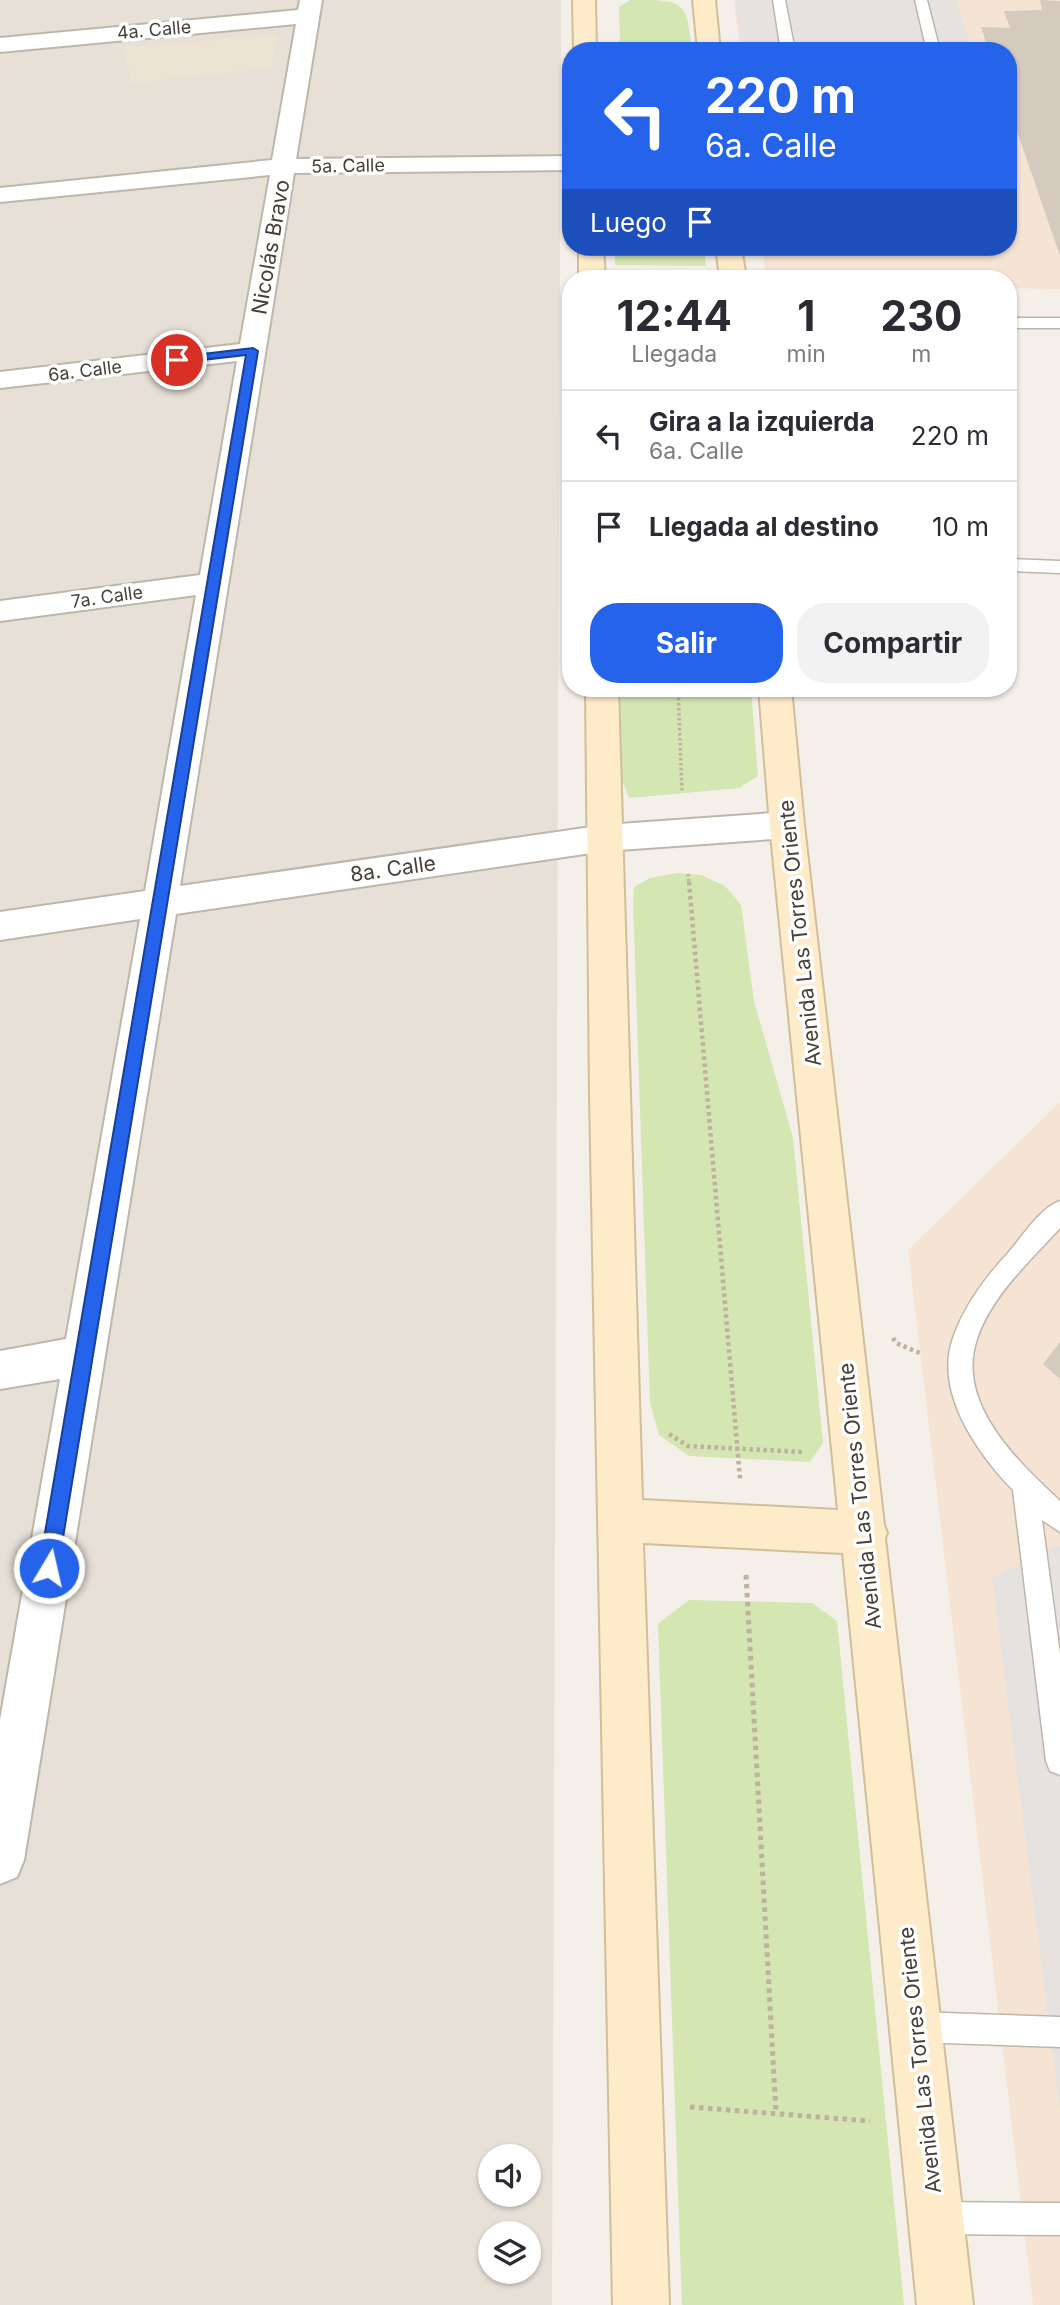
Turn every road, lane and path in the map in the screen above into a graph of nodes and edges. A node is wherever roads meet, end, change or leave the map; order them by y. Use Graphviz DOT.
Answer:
graph roads {
  1 [pos="704,0"];
  2 [pos="779,0"];
  3 [pos="921,0"];
  4 [pos="589,5"];
  5 [pos="310,8"];
  6 [pos="586,42"];
  7 [pos="708,42"];
  8 [pos="786,42"];
  9 [pos="932,42"];
  10 [pos="0,45"];
  11 [pos="562,163"];
  12 [pos="285,166"];
  13 [pos="0,195"];
  14 [pos="1017,323"];
  15 [pos="1060,323"];
  16 [pos="253,351"];
  17 [pos="0,380"];
  18 [pos="1017,565"];
  19 [pos="1060,567"];
  20 [pos="214,583"];
  21 [pos="0,611"];
  22 [pos="602,697"];
  23 [pos="678,697"];
  24 [pos="776,697"];
  25 [pos="787,825"];
  26 [pos="684,832"];
  27 [pos="605,838"];
  28 [pos="161,902"];
  29 [pos="0,926"];
  30 [pos="1060,1211"];
  31 [pos="890,1332"];
  32 [pos="84,1355"];
  33 [pos="961,1363"];
  34 [pos="0,1370"];
  35 [pos="664,1431"];
  36 [pos="810,1447"];
  37 [pos="737,1448"];
  38 [pos="1024,1486"];
  39 [pos="622,1520"];
  40 [pos="1060,1520"];
  41 [pos="744,1526"];
  42 [pos="864,1533"];
  43 [pos="1060,1761"];
  44 [pos="0,1860"];
  45 [pos="916,2027"];
  46 [pos="1060,2032"];
  47 [pos="637,2103"];
  48 [pos="776,2113"];
  49 [pos="927,2125"];
  50 [pos="936,2218"];
  51 [pos="1060,2219"];
  52 [pos="641,2305"];
  53 [pos="945,2305"];
  1 -- 7 [label="street"];
  2 -- 8 [label="lane"];
  3 -- 9 [label="lane"];
  4 -- 6 [label="street"];
  5 -- 10 [label="street, 4a. Calle"];
  5 -- 12 [label="street, Nicolás Bravo"];
  11 -- 12 [label="street, 5a. Calle"];
  12 -- 13 [label="street, 5a. Calle"];
  12 -- 16 [label="street, Nicolás Bravo"];
  14 -- 15 [label="lane"];
  16 -- 17 [label="street, 6a. Calle"];
  16 -- 20 [label="street, Nicolás Bravo"];
  18 -- 19 [label="lane"];
  20 -- 21 [label="street, 7a. Calle"];
  20 -- 28 [label="street, Nicolás Bravo"];
  22 -- 27 [label="street"];
  23 -- 26 [label="path"];
  24 -- 25 [label="street, Avenida Las Torres Oriente"];
  25 -- 26 [label="street, 8a. Calle"];
  25 -- 42 [label="street, Avenida Las Torres Oriente"];
  26 -- 27 [label="street, 8a. Calle"];
  26 -- 37 [label="path"];
  27 -- 28 [label="street, 8a. Calle"];
  27 -- 39 [label="street"];
  28 -- 29 [label="street, 8a. Calle"];
  28 -- 32 [label="street, Nicolás Bravo"];
  30 -- 33 [label="lane"];
  31 -- 33 [label="path"];
  32 -- 34 [label="street"];
  32 -- 44 [label="street, Nicolás Bravo"];
  33 -- 38 [label="lane"];
  35 -- 37 [label="path"];
  36 -- 37 [label="path"];
  37 -- 41 [label="path"];
  38 -- 40 [label="lane"];
  38 -- 43 [label="lane"];
  39 -- 41 [label="street"];
  39 -- 47 [label="street"];
  41 -- 42 [label="street"];
  41 -- 48 [label="path"];
  42 -- 45 [label="street, Avenida Las Torres Oriente"];
  45 -- 46 [label="lane"];
  45 -- 49 [label="street, Avenida Las Torres Oriente"];
  47 -- 48 [label="path"];
  47 -- 52 [label="street"];
  48 -- 49 [label="path"];
  49 -- 50 [label="street, Avenida Las Torres Oriente"];
  50 -- 51 [label="lane"];
  50 -- 53 [label="street, Avenida Las Torres Oriente"];
}
